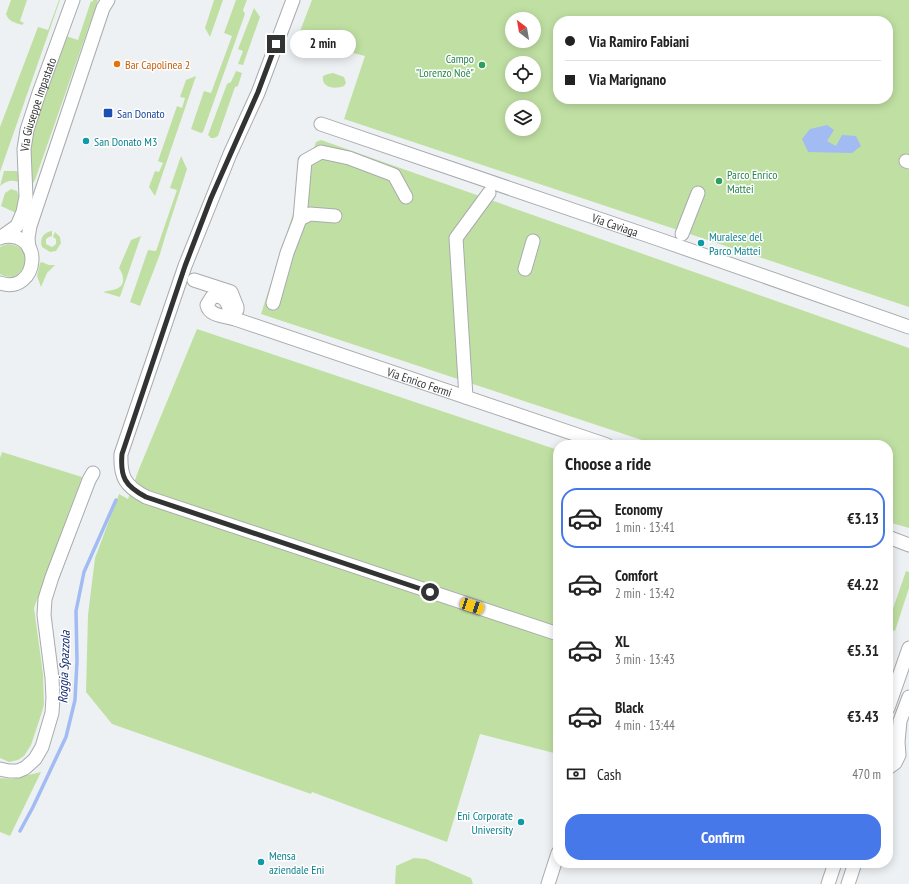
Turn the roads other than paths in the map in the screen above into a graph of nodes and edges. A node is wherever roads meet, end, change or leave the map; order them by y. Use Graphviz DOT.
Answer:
graph roads {
  1 [pos="73,0"];
  2 [pos="293,0"];
  3 [pos="105,3"];
  4 [pos="321,124"];
  5 [pos="51,164"];
  6 [pos="698,193"];
  7 [pos="489,194"];
  8 [pos="406,196"];
  9 [pos="23,212"];
  10 [pos="335,216"];
  11 [pos="300,219"];
  12 [pos="682,234"];
  13 [pos="0,238"];
  14 [pos="533,241"];
  15 [pos="29,248"];
  16 [pos="525,269"];
  17 [pos="194,280"];
  18 [pos="0,283"];
  19 [pos="274,304"];
  20 [pos="909,327"];
  21 [pos="466,397"];
  22 [pos="592,440"];
  23 [pos="93,473"];
  24 [pos="893,539"];
  25 [pos="909,545"];
  26 [pos="553,632"];
  27 [pos="908,653"];
  28 [pos="893,694"];
  29 [pos="909,697"];
  30 [pos="893,736"];
  31 [pos="897,760"];
  32 [pos="0,769"];
  33 [pos="553,868"];
  34 [pos="833,868"];
  35 [pos="853,868"];
  36 [pos="548,884"];
  37 [pos="828,884"];
  38 [pos="848,884"];
  1 -- 9 [label="street, Via Giuseppe Impastato"];
  2 -- 26 [label="street"];
  3 -- 5 [label="street, Via Giuseppe Impastato"];
  4 -- 20 [label="street, Via Caviaga"];
  5 -- 9 [label="street, Via Giuseppe Impastato"];
  5 -- 15 [label="street, Via Giuseppe Impastato"];
  6 -- 12 [label="street"];
  7 -- 21 [label="street"];
  8 -- 11 [label="street"];
  9 -- 13 [label="street, Via Giuseppe Impastato"];
  10 -- 11 [label="street"];
  11 -- 19 [label="street"];
  13 -- 15 [label="street, Via Giuseppe Impastato"];
  14 -- 16 [label="street"];
  15 -- 18 [label="street, Via Giuseppe Impastato"];
  17 -- 21 [label="street, Via Enrico Fermi"];
  21 -- 22 [label="street, Via Enrico Fermi"];
  23 -- 32 [label="street"];
  24 -- 25 [label="street"];
  27 -- 28 [label="street"];
  29 -- 31 [label="street"];
  30 -- 31 [label="street"];
  33 -- 36 [label="street"];
  34 -- 37 [label="street"];
  35 -- 38 [label="street"];
}
